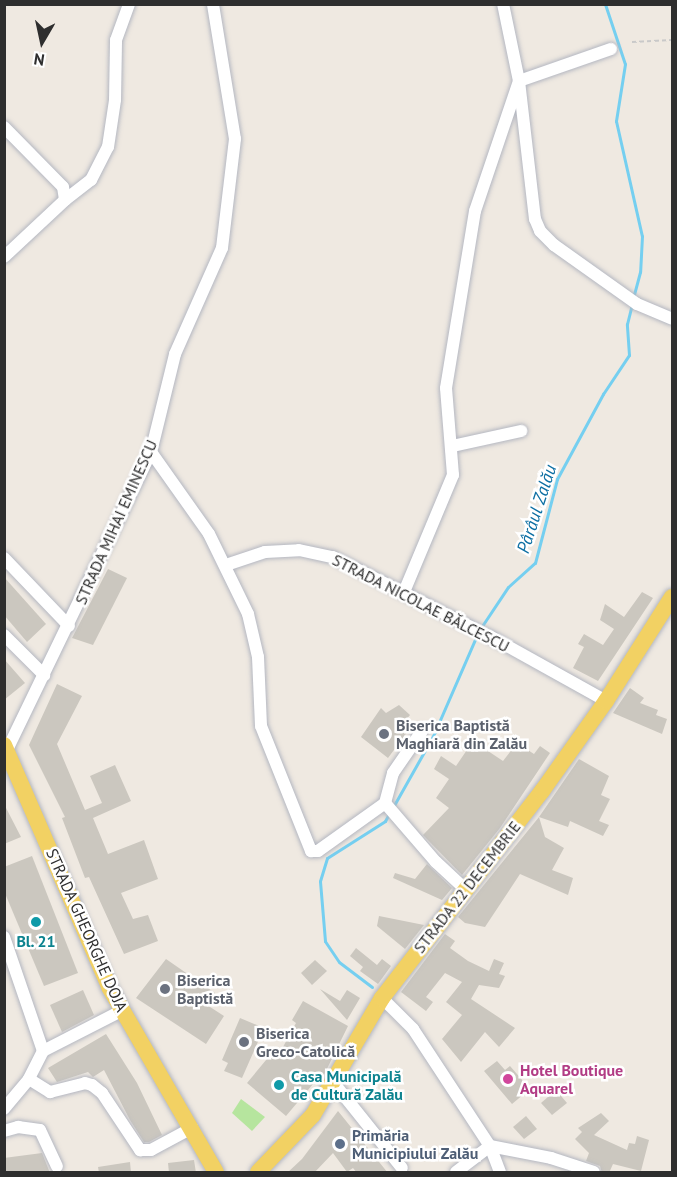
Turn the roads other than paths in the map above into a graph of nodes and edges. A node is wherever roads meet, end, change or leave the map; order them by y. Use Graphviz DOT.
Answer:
graph roads {
  1 [pos="129,4"];
  2 [pos="213,4"];
  3 [pos="503,4"];
  4 [pos="612,49"];
  5 [pos="519,81"];
  6 [pos="4,127"];
  7 [pos="64,200"];
  8 [pos="4,257"];
  9 [pos="672,319"];
  10 [pos="520,431"];
  11 [pos="452,446"];
  12 [pos="151,452"];
  13 [pos="4,558"];
  14 [pos="226,565"];
  15 [pos="404,592"];
  16 [pos="672,597"];
  17 [pos="69,626"];
  18 [pos="4,635"];
  19 [pos="44,675"];
  20 [pos="606,701"];
  21 [pos="422,731"];
  22 [pos="6,747"];
  23 [pos="385,803"];
  24 [pos="466,890"];
  25 [pos="4,938"];
  26 [pos="382,998"];
  27 [pos="121,1011"];
  28 [pos="43,1051"];
  29 [pos="29,1079"];
  30 [pos="333,1082"];
  31 [pos="4,1109"];
  32 [pos="192,1128"];
  33 [pos="4,1131"];
  34 [pos="490,1146"];
  35 [pos="57,1166"];
  36 [pos="402,1168"];
  37 [pos="216,1173"];
  38 [pos="258,1173"];
  39 [pos="456,1173"];
  40 [pos="500,1173"];
  41 [pos="594,1173"];
  1 -- 7 [label="street"];
  2 -- 12 [label="street, STRADA MIHAI EMINESCU"];
  3 -- 5 [label="street"];
  4 -- 5 [label="street"];
  5 -- 9 [label="street"];
  5 -- 11 [label="street"];
  6 -- 7 [label="street"];
  7 -- 8 [label="street"];
  10 -- 11 [label="street"];
  11 -- 15 [label="street"];
  12 -- 14 [label="street"];
  12 -- 17 [label="street, STRADA MIHAI EMINESCU"];
  13 -- 17 [label="street"];
  14 -- 15 [label="street, STRADA NICOLAE BĂLCESCU"];
  14 -- 23 [label="street"];
  15 -- 20 [label="street, STRADA NICOLAE BĂLCESCU"];
  16 -- 20 [label="main road, STRADA 22 DECEMBRIE"];
  17 -- 19 [label="street, STRADA MIHAI EMINESCU"];
  18 -- 19 [label="street"];
  19 -- 22 [label="street, STRADA MIHAI EMINESCU"];
  20 -- 24 [label="main road, STRADA 22 DECEMBRIE"];
  21 -- 23 [label="street"];
  22 -- 27 [label="main road, STRADA GHEORGHE DOJA"];
  23 -- 24 [label="street"];
  24 -- 26 [label="main road, STRADA 22 DECEMBRIE"];
  25 -- 28 [label="street"];
  26 -- 30 [label="main road, STRADA 22 DECEMBRIE"];
  26 -- 34 [label="street"];
  27 -- 28 [label="street"];
  27 -- 32 [label="main road, STRADA GHEORGHE DOJA"];
  28 -- 29 [label="street"];
  29 -- 31 [label="street"];
  29 -- 32 [label="street"];
  30 -- 36 [label="street"];
  30 -- 38 [label="main road, STRADA 22 DECEMBRIE"];
  32 -- 37 [label="main road, STRADA GHEORGHE DOJA"];
  33 -- 35 [label="street"];
  34 -- 39 [label="street"];
  34 -- 40 [label="street"];
  34 -- 41 [label="street"];
}
